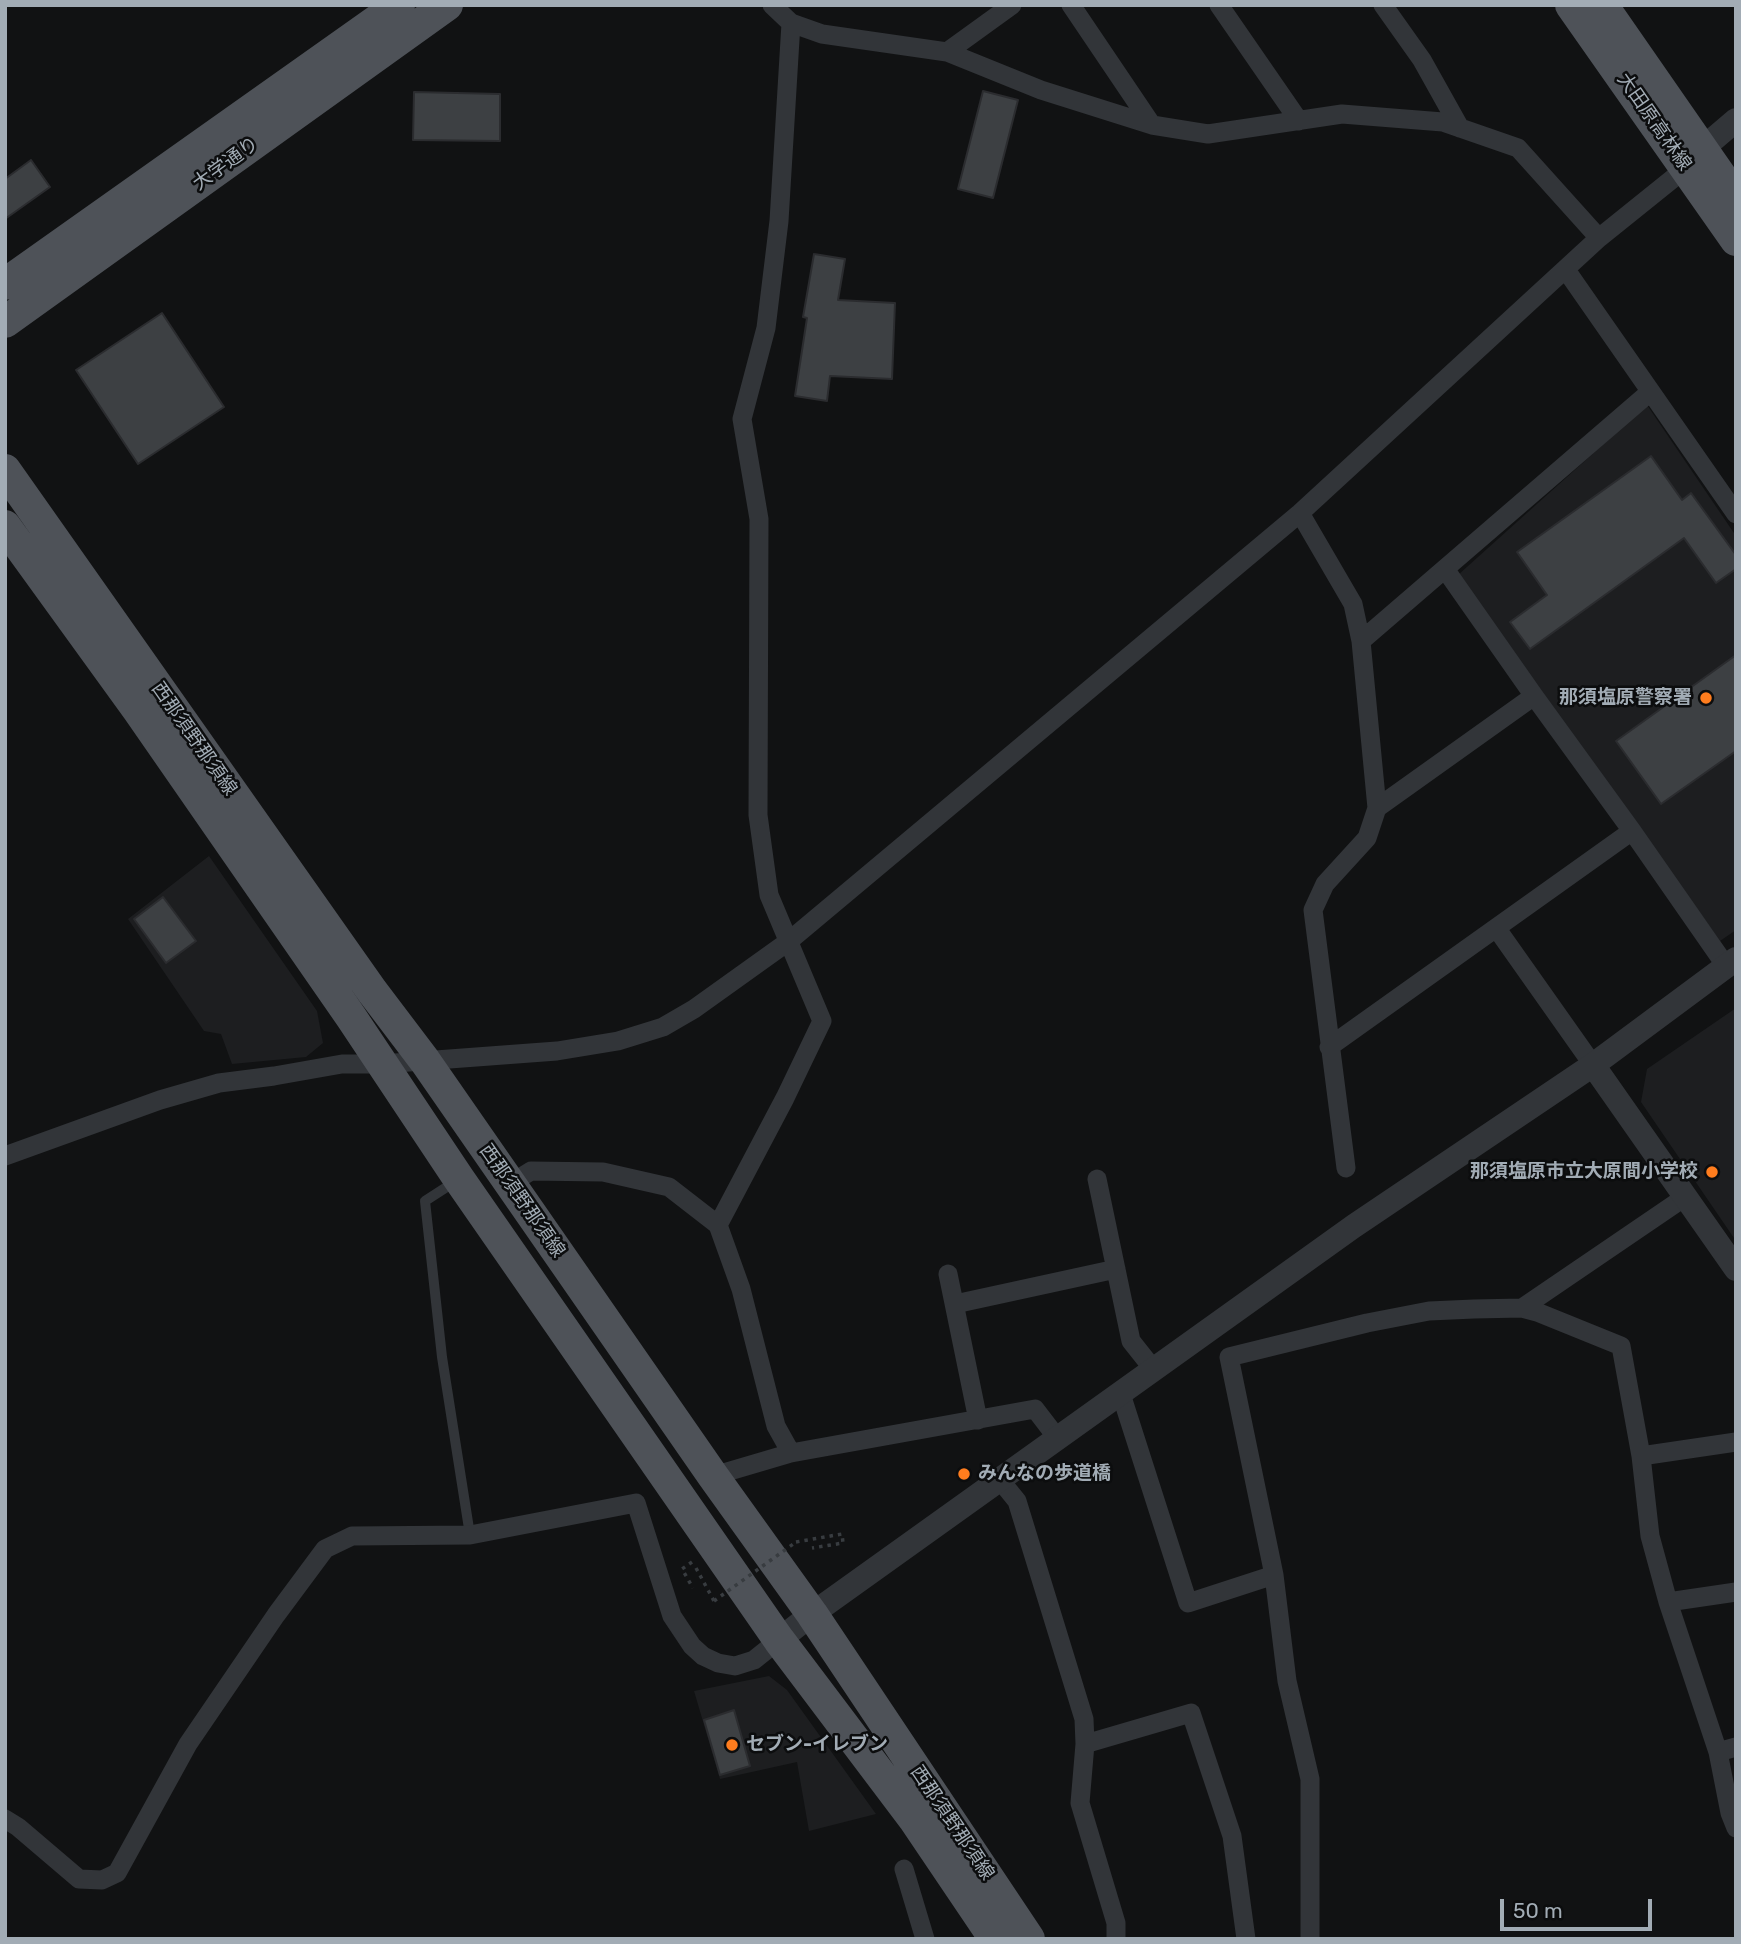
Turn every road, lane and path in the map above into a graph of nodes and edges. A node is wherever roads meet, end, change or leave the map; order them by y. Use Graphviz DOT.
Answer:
graph roads {
  1 [pos="399,5"];
  2 [pos="447,5"];
  3 [pos="1012,5"];
  4 [pos="1071,5"];
  5 [pos="1220,5"];
  6 [pos="1383,5"];
  7 [pos="1571,5"];
  8 [pos="1602,5"];
  9 [pos="775,6"];
  10 [pos="791,23"];
  11 [pos="947,52"];
  12 [pos="1736,120"];
  13 [pos="1299,121"];
  14 [pos="1152,125"];
  15 [pos="1460,128"];
  16 [pos="1694,158"];
  17 [pos="1736,198"];
  18 [pos="1599,238"];
  19 [pos="1736,240"];
  20 [pos="1566,270"];
  21 [pos="5,284"];
  22 [pos="5,322"];
  23 [pos="1650,392"];
  24 [pos="5,470"];
  25 [pos="1300,513"];
  26 [pos="1736,514"];
  27 [pos="5,526"];
  28 [pos="1445,569"];
  29 [pos="1361,641"];
  30 [pos="1534,696"];
  31 [pos="1377,808"];
  32 [pos="1632,831"];
  33 [pos="1497,929"];
  34 [pos="789,941"];
  35 [pos="1731,962"];
  36 [pos="1329,1047"];
  37 [pos="425,1060"];
  38 [pos="382,1064"];
  39 [pos="1593,1065"];
  40 [pos="5,1156"];
  41 [pos="1346,1168"];
  42 [pos="459,1179"];
  43 [pos="1097,1179"];
  44 [pos="510,1184"];
  45 [pos="1685,1197"];
  46 [pos="718,1225"];
  47 [pos="1116,1269"];
  48 [pos="1736,1269"];
  49 [pos="948,1274"];
  50 [pos="955,1304"];
  51 [pos="1522,1308"];
  52 [pos="1154,1370"];
  53 [pos="1121,1394"];
  54 [pos="978,1420"];
  55 [pos="1058,1439"];
  56 [pos="1736,1443"];
  57 [pos="792,1453"];
  58 [pos="1640,1456"];
  59 [pos="713,1476"];
  60 [pos="1000,1480"];
  61 [pos="470,1535"];
  62 [pos="812,1548"];
  63 [pos="692,1562"];
  64 [pos="1274,1575"];
  65 [pos="693,1588"];
  66 [pos="1736,1592"];
  67 [pos="714,1601"];
  68 [pos="1668,1602"];
  69 [pos="812,1614"];
  70 [pos="779,1640"];
  71 [pos="1085,1744"];
  72 [pos="1727,1749"];
  73 [pos="5,1819"];
  74 [pos="1736,1828"];
  75 [pos="904,1869"];
  76 [pos="925,1939"];
  77 [pos="995,1939"];
  78 [pos="1029,1939"];
  79 [pos="1116,1939"];
  80 [pos="1246,1939"];
  81 [pos="1310,1939"];
  1 -- 21 [label="main road, 大学通り"];
  2 -- 22 [label="main road, 大学通り"];
  3 -- 11 [label="street"];
  4 -- 14 [label="street"];
  5 -- 13 [label="street"];
  6 -- 15 [label="street"];
  7 -- 16 [label="main road, 大田原高林線"];
  8 -- 16 [label="main road, 大田原高林線"];
  9 -- 10 [label="street"];
  10 -- 11 [label="street"];
  10 -- 34 [label="street"];
  11 -- 14 [label="street"];
  12 -- 16 [label="street"];
  13 -- 14 [label="street"];
  13 -- 15 [label="street"];
  15 -- 18 [label="street"];
  16 -- 17 [label="main road, 大田原高林線"];
  16 -- 18 [label="street"];
  16 -- 19 [label="main road, 大田原高林線"];
  18 -- 20 [label="street"];
  20 -- 23 [label="street"];
  20 -- 25 [label="street"];
  23 -- 26 [label="street"];
  23 -- 28 [label="street"];
  24 -- 37 [label="main road, 西那須野那須線"];
  25 -- 29 [label="street"];
  25 -- 34 [label="street"];
  27 -- 38 [label="main road, 西那須野那須線"];
  28 -- 29 [label="street"];
  28 -- 30 [label="street"];
  29 -- 31 [label="street"];
  30 -- 31 [label="street"];
  30 -- 32 [label="street"];
  31 -- 36 [label="street"];
  32 -- 33 [label="street"];
  32 -- 35 [label="street"];
  33 -- 36 [label="street"];
  33 -- 39 [label="street"];
  34 -- 37 [label="street"];
  34 -- 46 [label="street"];
  35 -- 39 [label="street"];
  36 -- 41 [label="street"];
  37 -- 38 [label="street"];
  37 -- 44 [label="main road, 西那須野那須線"];
  38 -- 40 [label="street"];
  38 -- 42 [label="main road, 西那須野那須線"];
  39 -- 45 [label="street"];
  39 -- 52 [label="street"];
  42 -- 61 [label="lane"];
  42 -- 70 [label="main road, 西那須野那須線"];
  43 -- 47 [label="street"];
  44 -- 46 [label="street"];
  44 -- 59 [label="main road, 西那須野那須線"];
  45 -- 48 [label="street"];
  45 -- 51 [label="street"];
  46 -- 57 [label="street"];
  47 -- 50 [label="street"];
  47 -- 52 [label="street"];
  49 -- 50 [label="street"];
  50 -- 54 [label="street"];
  51 -- 58 [label="street"];
  51 -- 64 [label="street"];
  52 -- 53 [label="street"];
  53 -- 55 [label="street"];
  53 -- 64 [label="street"];
  54 -- 55 [label="street"];
  54 -- 57 [label="street"];
  55 -- 60 [label="street"];
  56 -- 58 [label="street"];
  57 -- 59 [label="street"];
  58 -- 68 [label="street"];
  59 -- 69 [label="main road, 西那須野那須線"];
  60 -- 69 [label="street"];
  60 -- 71 [label="street"];
  61 -- 70 [label="street"];
  61 -- 73 [label="street"];
  62 -- 67 [label="path, bridge"];
  63 -- 65 [label="path"];
  64 -- 81 [label="street"];
  66 -- 68 [label="street"];
  68 -- 72 [label="street"];
  69 -- 70 [label="street"];
  69 -- 78 [label="main road, 西那須野那須線"];
  70 -- 77 [label="main road, 西那須野那須線"];
  71 -- 79 [label="street"];
  71 -- 80 [label="street"];
  72 -- 74 [label="street"];
  75 -- 76 [label="street"];
}
